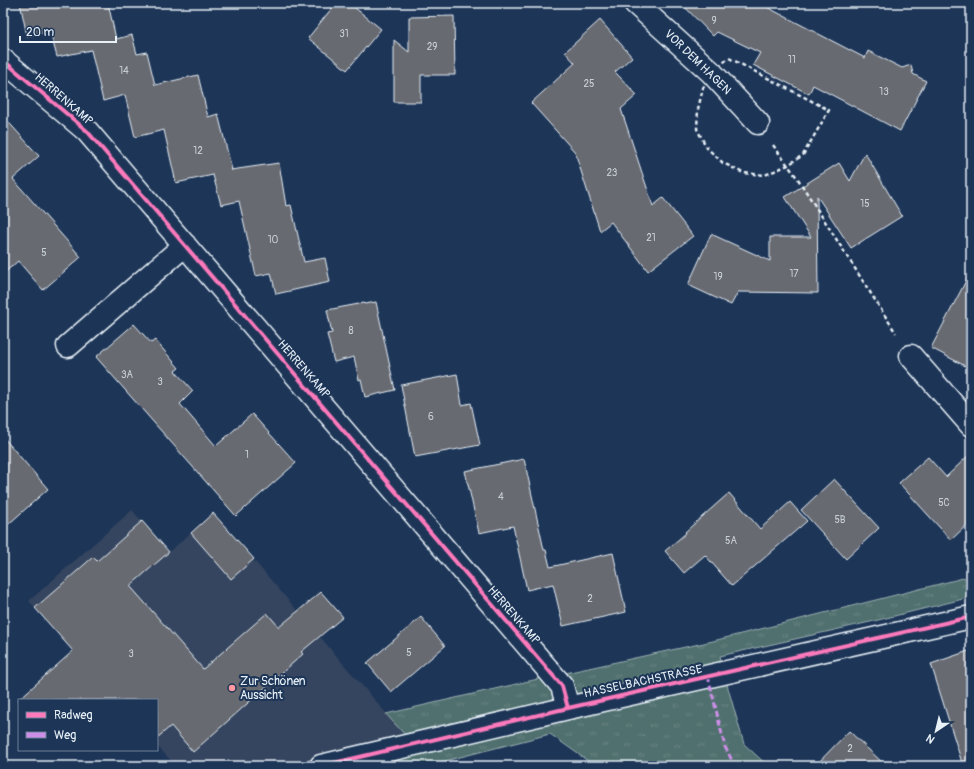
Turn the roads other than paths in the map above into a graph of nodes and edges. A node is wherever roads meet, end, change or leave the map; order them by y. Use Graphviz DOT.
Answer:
graph roads {
  1 [pos="635,3"];
  2 [pos="3,60"];
  3 [pos="758,123"];
  4 [pos="185,245"];
  5 [pos="68,346"];
  6 [pos="911,356"];
  7 [pos="971,425"];
  8 [pos="971,616"];
  9 [pos="568,708"];
  10 [pos="321,766"];
  1 -- 3 [label="street, VOR DEM HAGEN"];
  2 -- 4 [label="street, HERRENKAMP"];
  4 -- 5 [label="street"];
  4 -- 9 [label="street, HERRENKAMP"];
  6 -- 7 [label="street"];
  8 -- 9 [label="street, HASSELBACHSTRASSE"];
  9 -- 10 [label="street, HASSELBACHSTRASSE"];
}
